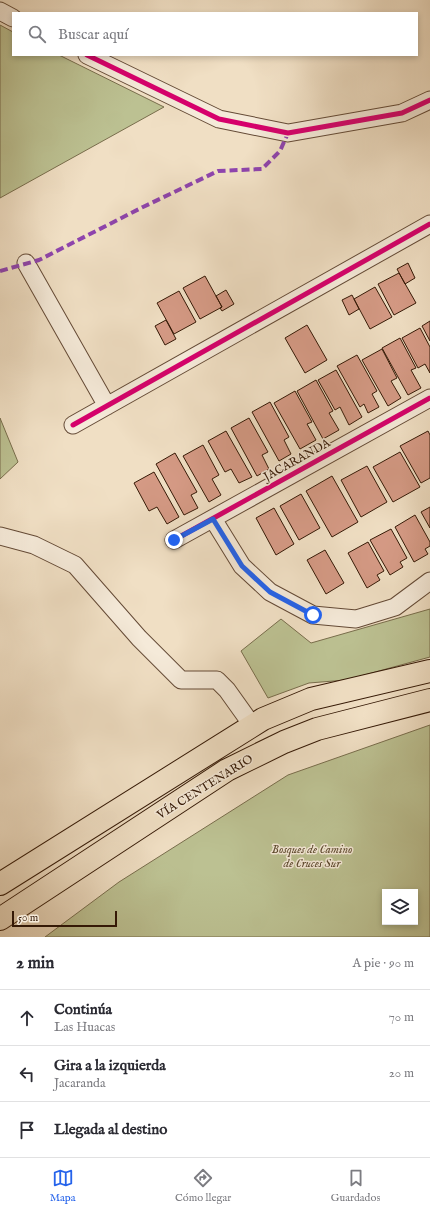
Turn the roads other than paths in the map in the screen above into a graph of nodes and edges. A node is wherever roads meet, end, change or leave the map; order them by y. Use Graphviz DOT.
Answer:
graph roads {
  1 [pos="0,11"];
  2 [pos="12,17"];
  3 [pos="89,56"];
  4 [pos="430,100"];
  5 [pos="430,224"];
  6 [pos="26,263"];
  7 [pos="430,398"];
  8 [pos="106,406"];
  9 [pos="73,425"];
  10 [pos="213,519"];
  11 [pos="0,536"];
  12 [pos="174,540"];
  13 [pos="430,581"];
  14 [pos="430,671"];
  15 [pos="430,700"];
  16 [pos="252,725"];
  17 [pos="0,884"];
  18 [pos="0,919"];
  1 -- 2 [label="street"];
  3 -- 4 [label="street"];
  5 -- 8 [label="street"];
  6 -- 8 [label="street"];
  7 -- 10 [label="street, JACARANDA"];
  8 -- 9 [label="street"];
  10 -- 12 [label="street, JACARANDA"];
  10 -- 13 [label="street"];
  11 -- 16 [label="street"];
  14 -- 16 [label="highway"];
  15 -- 18 [label="highway, VÍA CENTENARIO"];
  16 -- 17 [label="highway"];
}
